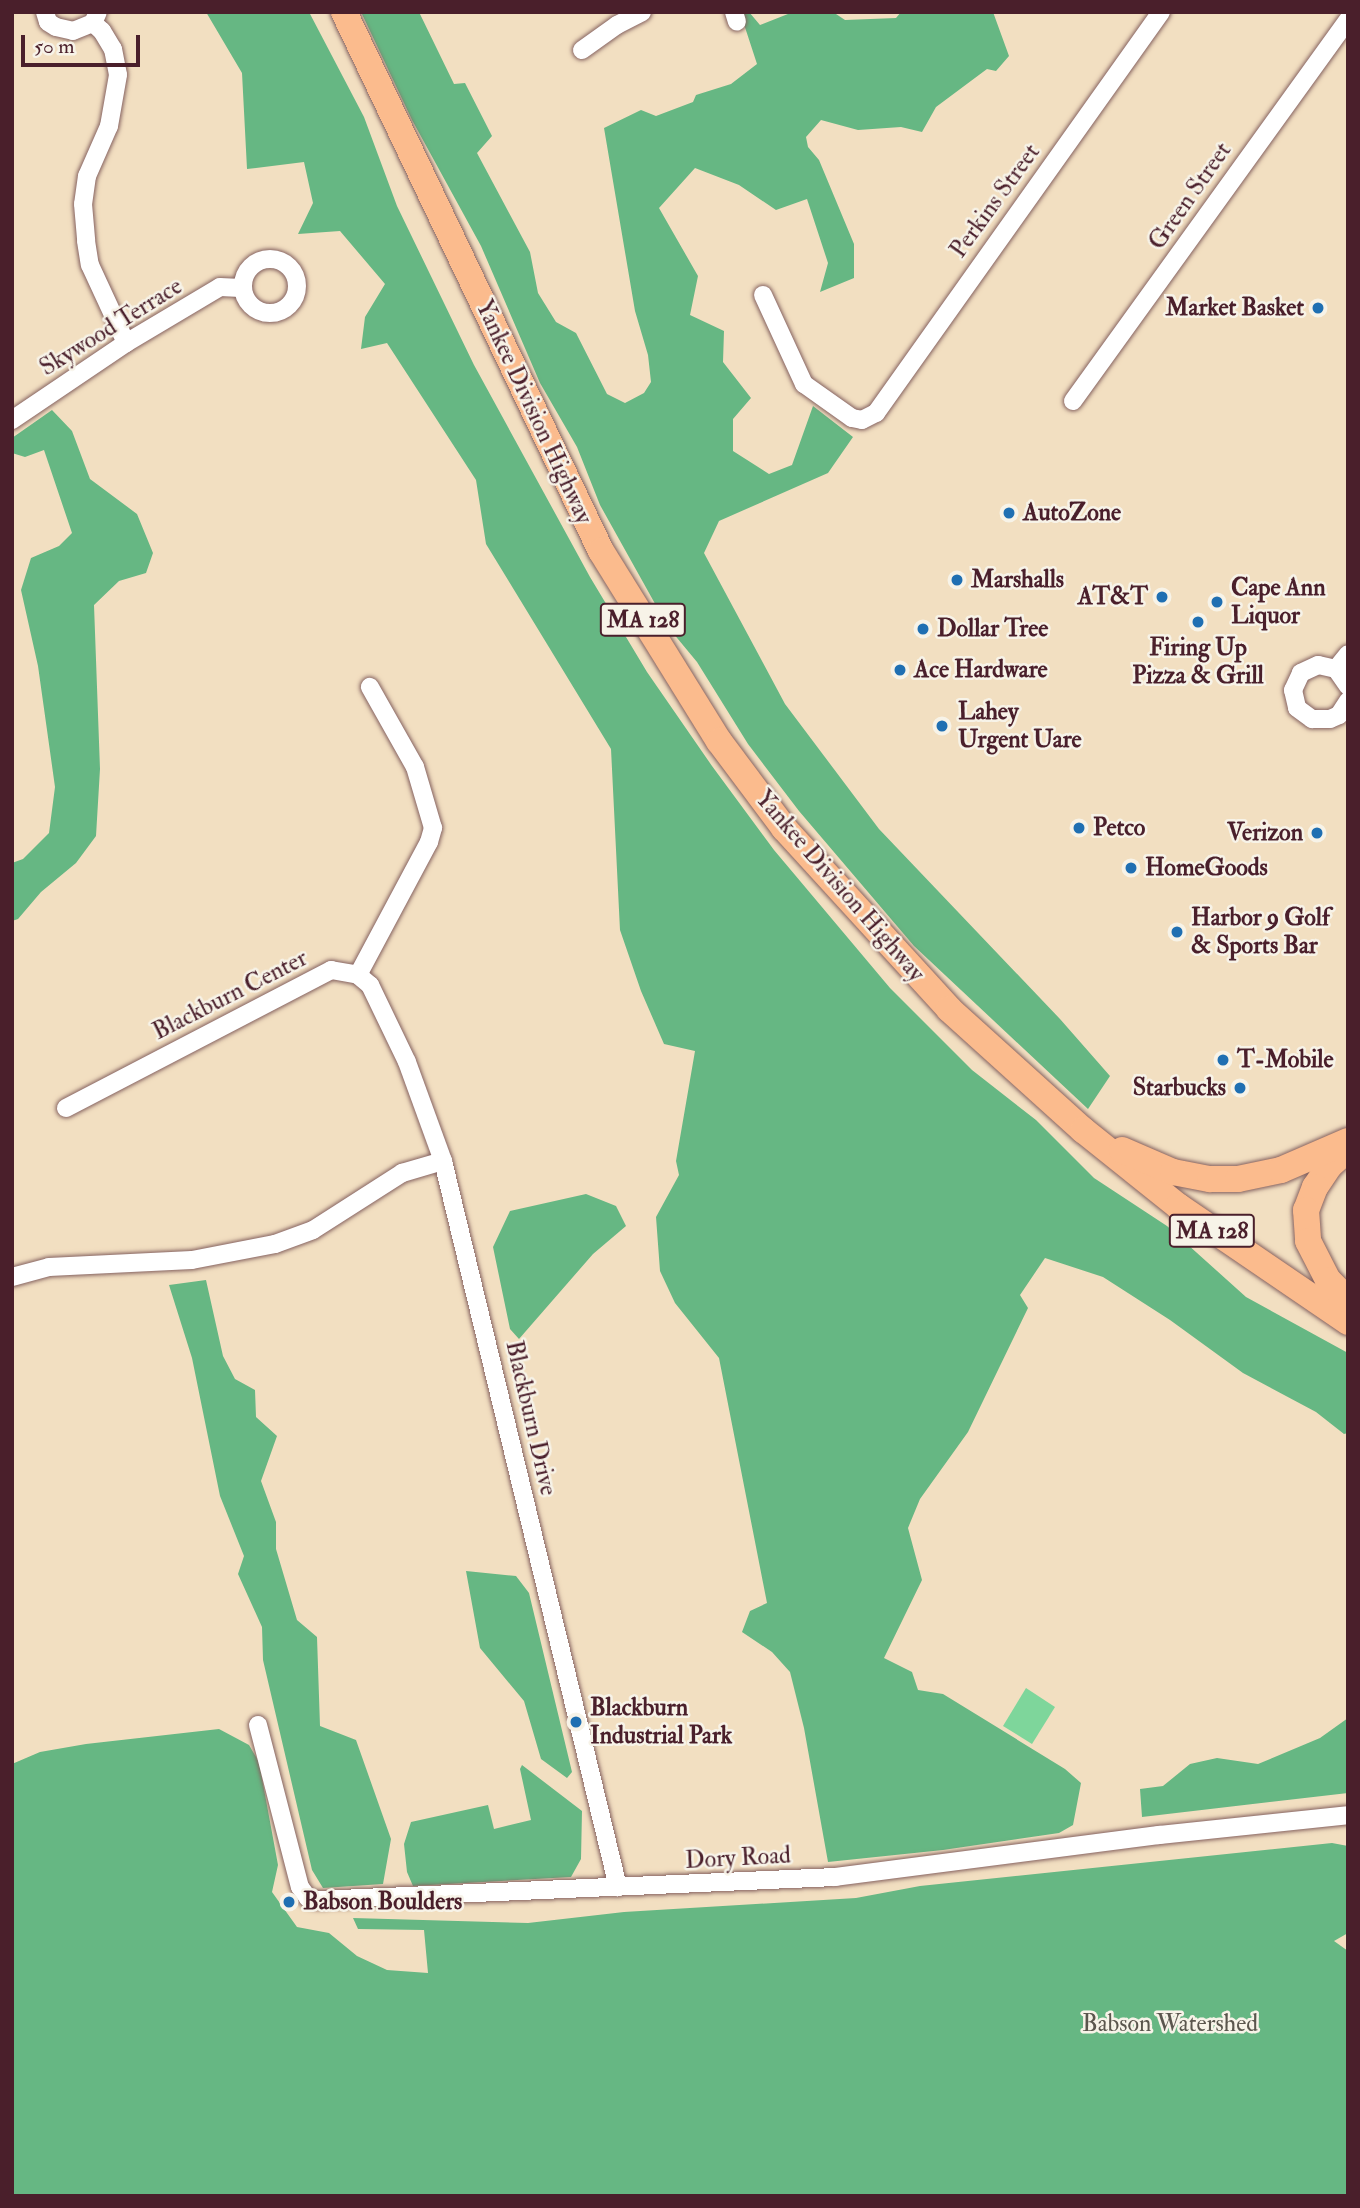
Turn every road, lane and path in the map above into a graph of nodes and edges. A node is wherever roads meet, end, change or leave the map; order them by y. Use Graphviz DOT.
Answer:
graph roads {
  1 [pos="45,12"];
  2 [pos="344,12"];
  3 [pos="642,12"];
  4 [pos="1161,12"];
  5 [pos="95,18"];
  6 [pos="1348,20"];
  7 [pos="582,50"];
  8 [pos="241,288"];
  9 [pos="763,295"];
  10 [pos="126,343"];
  11 [pos="1073,401"];
  12 [pos="12,420"];
  13 [pos="1348,654"];
  14 [pos="1336,670"];
  15 [pos="1348,686"];
  16 [pos="370,687"];
  17 [pos="1347,706"];
  18 [pos="358,975"];
  19 [pos="66,1108"];
  20 [pos="1083,1130"];
  21 [pos="1348,1142"];
  22 [pos="1348,1149"];
  23 [pos="443,1161"];
  24 [pos="12,1277"];
  25 [pos="1348,1300"];
  26 [pos="1348,1322"];
  27 [pos="258,1725"];
  28 [pos="1348,1815"];
  29 [pos="618,1887"];
  1 -- 5 [label="street"];
  2 -- 20 [label="highway, Yankee Division Highway / MA 128"];
  3 -- 7 [label="street"];
  4 -- 9 [label="street, Perkins Street"];
  5 -- 10 [label="street"];
  6 -- 11 [label="street, Green Street"];
  8 -- 10 [label="street, Skywood Terrace"];
  10 -- 12 [label="street, Skywood Terrace"];
  13 -- 14 [label="street"];
  14 -- 15 [label="street"];
  14 -- 17 [label="street"];
  16 -- 18 [label="street"];
  18 -- 19 [label="street, Blackburn Center"];
  18 -- 23 [label="street, Blackburn Drive"];
  20 -- 21 [label="highway"];
  20 -- 26 [label="highway, Yankee Division Highway / MA 128"];
  22 -- 25 [label="highway"];
  23 -- 24 [label="street"];
  23 -- 29 [label="street, Blackburn Drive"];
  27 -- 29 [label="street, Dory Road"];
  28 -- 29 [label="street, Dory Road"];
}
